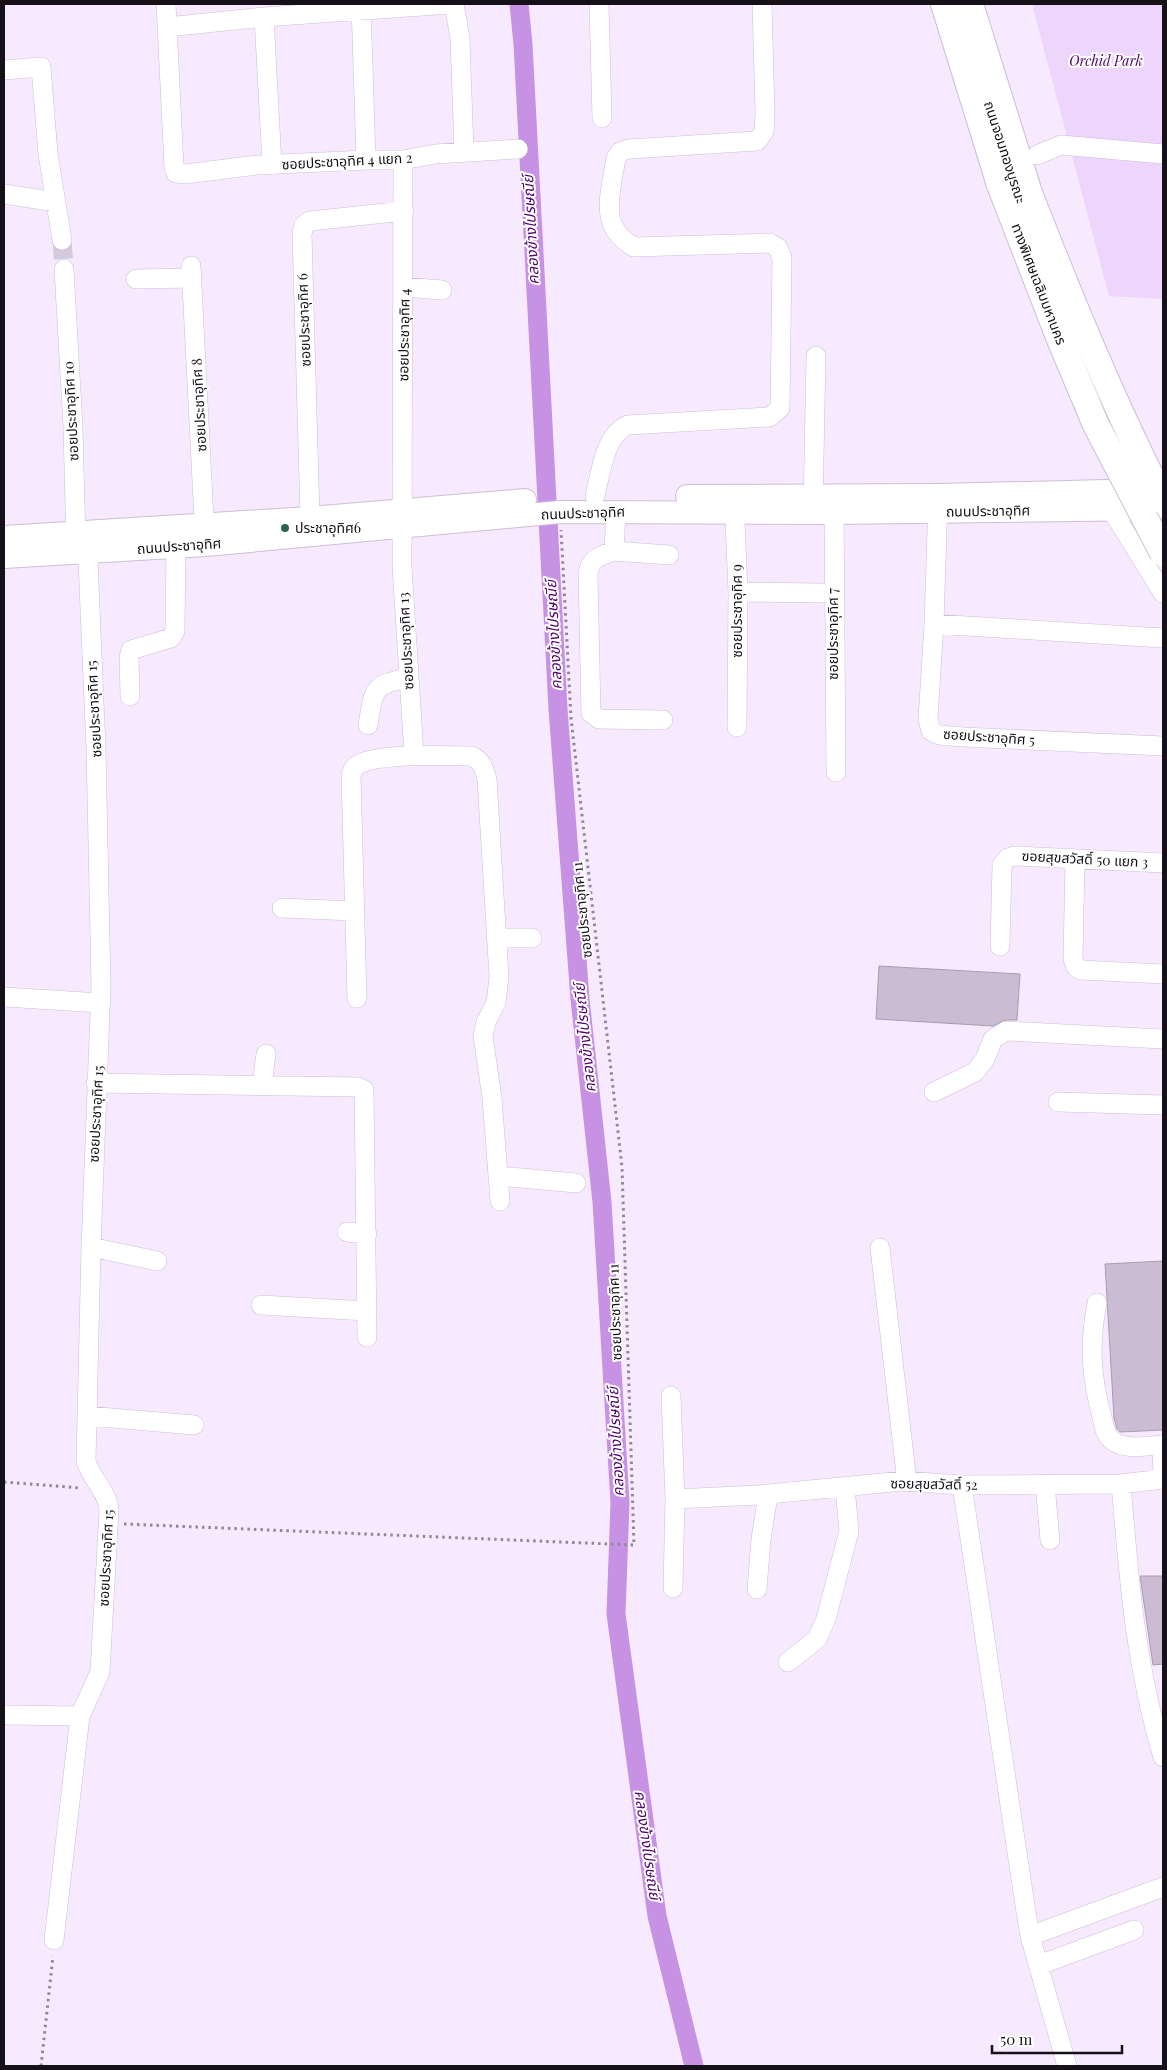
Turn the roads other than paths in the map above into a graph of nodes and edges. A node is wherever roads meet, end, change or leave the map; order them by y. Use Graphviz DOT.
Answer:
graph roads {
  1 [pos="166,4"];
  2 [pos="453,4"];
  3 [pos="599,4"];
  4 [pos="762,4"];
  5 [pos="944,4"];
  6 [pos="958,4"];
  7 [pos="970,4"];
  8 [pos="361,8"];
  9 [pos="264,17"];
  10 [pos="167,27"];
  11 [pos="4,70"];
  12 [pos="602,118"];
  13 [pos="518,149"];
  14 [pos="464,152"];
  15 [pos="1163,154"];
  16 [pos="1037,155"];
  17 [pos="366,160"];
  18 [pos="403,160"];
  19 [pos="272,165"];
  20 [pos="4,194"];
  21 [pos="56,202"];
  22 [pos="404,210"];
  23 [pos="62,240"];
  24 [pos="64,269"];
  25 [pos="136,279"];
  26 [pos="404,287"];
  27 [pos="442,290"];
  28 [pos="816,356"];
  29 [pos="1157,494"];
  30 [pos="595,496"];
  31 [pos="734,504"];
  32 [pos="823,504"];
  33 [pos="938,504"];
  34 [pos="559,505"];
  35 [pos="1112,509"];
  36 [pos="1163,509"];
  37 [pos="616,511"];
  38 [pos="310,518"];
  39 [pos="402,519"];
  40 [pos="205,535"];
  41 [pos="4,536"];
  42 [pos="81,542"];
  43 [pos="176,546"];
  44 [pos="614,551"];
  45 [pos="1163,553"];
  46 [pos="669,555"];
  47 [pos="4,557"];
  48 [pos="738,592"];
  49 [pos="822,593"];
  50 [pos="1163,593"];
  51 [pos="934,624"];
  52 [pos="1163,638"];
  53 [pos="408,678"];
  54 [pos="130,696"];
  55 [pos="663,720"];
  56 [pos="368,725"];
  57 [pos="737,727"];
  58 [pos="1163,746"];
  59 [pos="414,755"];
  60 [pos="836,772"];
  61 [pos="1075,859"];
  62 [pos="1163,863"];
  63 [pos="282,908"];
  64 [pos="354,911"];
  65 [pos="496,938"];
  66 [pos="532,938"];
  67 [pos="1000,946"];
  68 [pos="1163,974"];
  69 [pos="4,998"];
  70 [pos="357,998"];
  71 [pos="101,1003"];
  72 [pos="1163,1040"];
  73 [pos="266,1054"];
  74 [pos="96,1082"];
  75 [pos="262,1085"];
  76 [pos="934,1092"];
  77 [pos="1058,1102"];
  78 [pos="1163,1105"];
  79 [pos="498,1176"];
  80 [pos="576,1183"];
  81 [pos="500,1201"];
  82 [pos="347,1232"];
  83 [pos="366,1234"];
  84 [pos="91,1247"];
  85 [pos="880,1248"];
  86 [pos="157,1261"];
  87 [pos="1097,1303"];
  88 [pos="261,1305"];
  89 [pos="367,1310"];
  90 [pos="368,1337"];
  91 [pos="671,1396"];
  92 [pos="88,1416"];
  93 [pos="194,1425"];
  94 [pos="1163,1445"];
  95 [pos="1163,1479"];
  96 [pos="907,1482"];
  97 [pos="1045,1484"];
  98 [pos="1120,1484"];
  99 [pos="962,1485"];
  100 [pos="845,1487"];
  101 [pos="768,1495"];
  102 [pos="674,1499"];
  103 [pos="1050,1540"];
  104 [pos="673,1588"];
  105 [pos="757,1589"];
  106 [pos="788,1662"];
  107 [pos="6,1715"];
  108 [pos="80,1716"];
  109 [pos="1163,1757"];
  110 [pos="1163,1887"];
  111 [pos="1134,1930"];
  112 [pos="1030,1936"];
  113 [pos="54,1940"];
  114 [pos="1038,1965"];
  115 [pos="1067,2066"];
  1 -- 10 [label="street"];
  2 -- 8 [label="street"];
  2 -- 14 [label="street"];
  3 -- 12 [label="street"];
  4 -- 30 [label="street"];
  5 -- 45 [label="highway, ทางพิเศษเฉลิมมหานคร, bridge"];
  6 -- 29 [label="street, ถนนจอมทองบูรณะ"];
  7 -- 29 [label="highway, ทางพิเศษเฉลิมมหานคร, bridge"];
  8 -- 9 [label="street"];
  8 -- 17 [label="street"];
  9 -- 10 [label="street"];
  9 -- 19 [label="street"];
  10 -- 19 [label="street, ซอยประชาอุทิศ 4 แยก 2"];
  11 -- 21 [label="street"];
  13 -- 14 [label="street, ซอยประชาอุทิศ 4 แยก 2"];
  14 -- 18 [label="street, ซอยประชาอุทิศ 4 แยก 2"];
  15 -- 16 [label="street"];
  17 -- 18 [label="street, ซอยประชาอุทิศ 4 แยก 2"];
  17 -- 19 [label="street, ซอยประชาอุทิศ 4 แยก 2"];
  18 -- 22 [label="street, ซอยประชาอุทิศ 4"];
  20 -- 21 [label="street"];
  21 -- 23 [label="street"];
  22 -- 26 [label="street, ซอยประชาอุทิศ 4"];
  22 -- 38 [label="street, ซอยประชาอุทิศ 6"];
  24 -- 42 [label="street, ซอยประชาอุทิศ 10"];
  25 -- 40 [label="street, ซอยประชาอุทิศ 8"];
  26 -- 27 [label="street"];
  26 -- 39 [label="street, ซอยประชาอุทิศ 4"];
  28 -- 32 [label="street, ซอยประชาอุทิศ 7"];
  29 -- 33 [label="main road, ถนนประชาอุทิศ"];
  30 -- 31 [label="main road, ถนนประชาอุทิศ"];
  30 -- 34 [label="main road, ถนนประชาอุทิศ"];
  31 -- 32 [label="main road, ถนนประชาอุทิศ"];
  31 -- 37 [label="main road, ถนนประชาอุทิศ"];
  31 -- 48 [label="street, ซอยประชาอุทิศ 9"];
  32 -- 33 [label="main road, ถนนประชาอุทิศ"];
  32 -- 60 [label="street, ซอยประชาอุทิศ 7"];
  33 -- 35 [label="main road, ถนนประชาอุทิศ"];
  33 -- 51 [label="street, ซอยประชาอุทิศ 5"];
  34 -- 37 [label="main road, ถนนประชาอุทิศ"];
  34 -- 39 [label="main road, ถนนประชาอุทิศ"];
  35 -- 36 [label="main road, ถนนประชาอุทิศ"];
  35 -- 50 [label="street"];
  37 -- 44 [label="street"];
  38 -- 39 [label="main road, ถนนประชาอุทิศ"];
  38 -- 40 [label="main road, ถนนประชาอุทิศ"];
  39 -- 40 [label="main road, ถนนประชาอุทิศ"];
  39 -- 53 [label="street, ซอยประชาอุทิศ 13"];
  40 -- 42 [label="main road, ถนนประชาอุทิศ"];
  40 -- 43 [label="main road, ถนนประชาอุทิศ"];
  41 -- 42 [label="main road, ถนนประชาอุทิศ"];
  42 -- 43 [label="main road, ถนนประชาอุทิศ"];
  42 -- 47 [label="main road, ถนนประชาอุทิศ"];
  42 -- 71 [label="street, ซอยประชาอุทิศ 15"];
  43 -- 54 [label="street"];
  44 -- 46 [label="street"];
  44 -- 55 [label="street"];
  48 -- 49 [label="street"];
  48 -- 57 [label="street, ซอยประชาอุทิศ 9"];
  51 -- 52 [label="street"];
  51 -- 58 [label="street, ซอยประชาอุทิศ 5"];
  53 -- 56 [label="street"];
  53 -- 59 [label="street, ซอยประชาอุทิศ 13"];
  59 -- 64 [label="street"];
  59 -- 65 [label="street"];
  61 -- 62 [label="street, ฃอยสุขสวัสดิ์ 50 แยก 3"];
  61 -- 67 [label="street, ฃอยสุขสวัสดิ์ 50 แยก 3"];
  61 -- 68 [label="street"];
  63 -- 64 [label="street"];
  64 -- 70 [label="street"];
  65 -- 66 [label="street"];
  65 -- 79 [label="street"];
  69 -- 71 [label="street"];
  71 -- 74 [label="street, ซอยประชาอุทิศ 15"];
  72 -- 76 [label="street"];
  73 -- 75 [label="street"];
  74 -- 75 [label="street"];
  74 -- 84 [label="street, ซอยประชาอุทิศ 15"];
  75 -- 83 [label="street"];
  77 -- 78 [label="street"];
  79 -- 80 [label="street"];
  79 -- 81 [label="street"];
  82 -- 83 [label="street"];
  83 -- 89 [label="street"];
  84 -- 86 [label="street"];
  84 -- 92 [label="street, ซอยประชาอุทิศ 15"];
  85 -- 96 [label="street"];
  87 -- 94 [label="street"];
  88 -- 89 [label="street"];
  89 -- 90 [label="street"];
  91 -- 102 [label="street"];
  92 -- 93 [label="street"];
  92 -- 108 [label="street, ซอยประชาอุทิศ 15"];
  94 -- 95 [label="street"];
  95 -- 98 [label="street, ซอยสุขสวัสดิ์ 52"];
  96 -- 99 [label="street, ซอยสุขสวัสดิ์ 52"];
  96 -- 100 [label="street, ซอยสุขสวัสดิ์ 52"];
  97 -- 98 [label="street, ซอยสุขสวัสดิ์ 52"];
  97 -- 99 [label="street, ซอยสุขสวัสดิ์ 52"];
  97 -- 103 [label="street"];
  98 -- 109 [label="street"];
  99 -- 112 [label="street"];
  100 -- 101 [label="street, ซอยสุขสวัสดิ์ 52"];
  100 -- 106 [label="street"];
  101 -- 102 [label="street, ซอยสุขสวัสดิ์ 52"];
  101 -- 105 [label="street"];
  102 -- 104 [label="street"];
  107 -- 108 [label="street"];
  108 -- 113 [label="street, ซอยประชาอุทิศ 15"];
  110 -- 112 [label="street"];
  111 -- 114 [label="street"];
  112 -- 114 [label="street"];
  114 -- 115 [label="street"];
}
